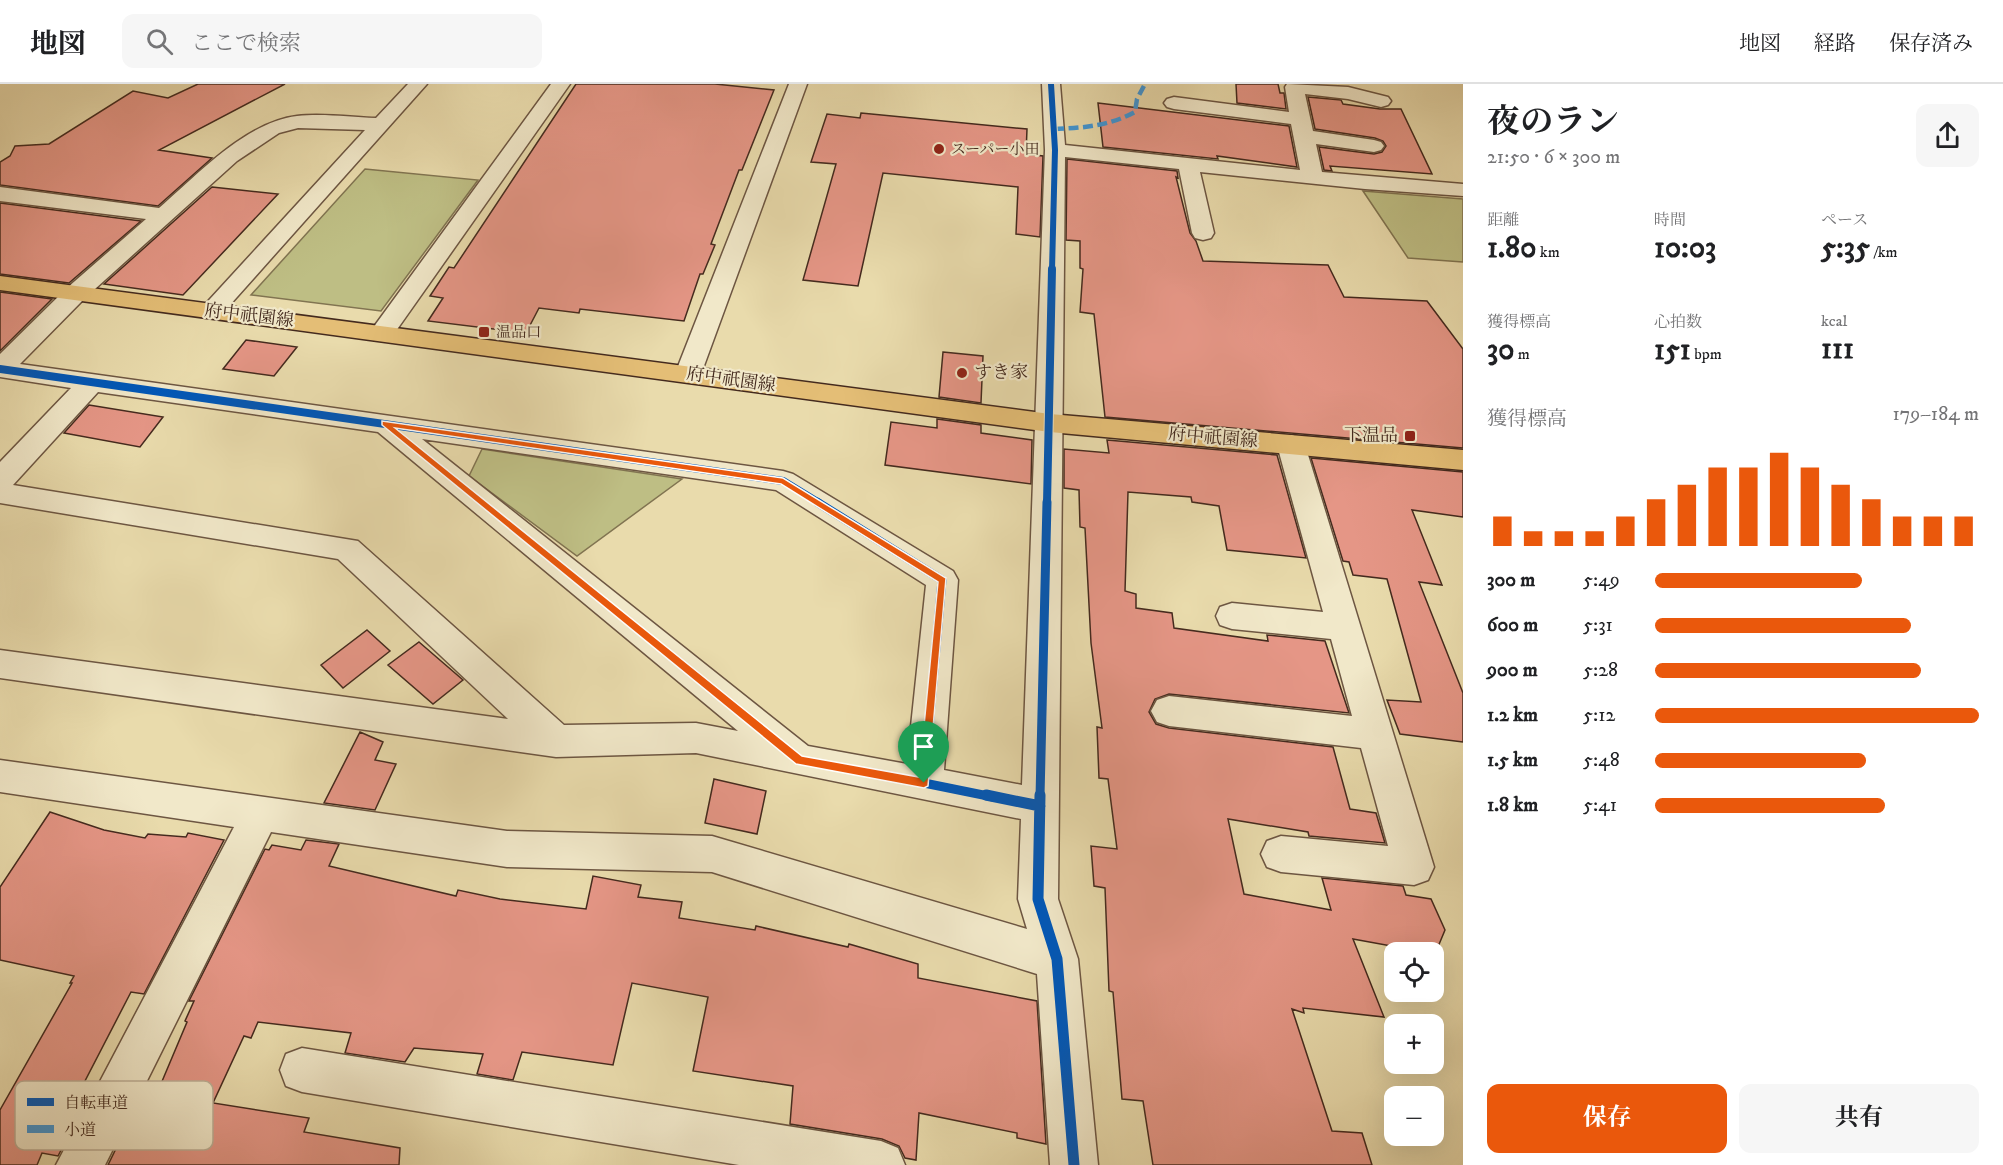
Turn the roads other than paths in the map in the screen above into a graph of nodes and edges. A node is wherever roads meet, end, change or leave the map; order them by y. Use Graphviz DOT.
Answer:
graph roads {
  1 [pos="418,84"];
  2 [pos="561,84"];
  3 [pos="798,84"];
  4 [pos="1051,84"];
  5 [pos="1381,101"];
  6 [pos="1173,103"];
  7 [pos="381,124"];
  8 [pos="1302,127"];
  9 [pos="1374,146"];
  10 [pos="1055,150"];
  11 [pos="1188,164"];
  12 [pos="1312,177"];
  13 [pos="1463,190"];
  14 [pos="0,194"];
  15 [pos="164,215"];
  16 [pos="1203,232"];
  17 [pos="0,284"];
  18 [pos="75,293"];
  19 [pos="211,311"];
  20 [pos="382,333"];
  21 [pos="688,374"];
  22 [pos="92,382"];
  23 [pos="384,423"];
  24 [pos="1050,423"];
  25 [pos="1291,445"];
  26 [pos="1463,460"];
  27 [pos="0,480"];
  28 [pos="0,494"];
  29 [pos="1232,616"];
  30 [pos="1344,627"];
  31 [pos="0,664"];
  32 [pos="1169,711"];
  33 [pos="1376,734"];
  34 [pos="556,741"];
  35 [pos="799,760"];
  36 [pos="0,776"];
  37 [pos="924,783"];
  38 [pos="1040,806"];
  39 [pos="261,814"];
  40 [pos="1281,854"];
  41 [pos="1057,959"];
  42 [pos="303,1070"];
  43 [pos="123,1081"];
  44 [pos="88,1150"];
  45 [pos="80,1165"];
  46 [pos="880,1165"];
  47 [pos="1074,1165"];
  1 -- 7 [label="street"];
  2 -- 20 [label="street"];
  3 -- 21 [label="street"];
  4 -- 10 [label="street"];
  5 -- 8 [label="street"];
  6 -- 8 [label="street"];
  7 -- 15 [label="street"];
  7 -- 19 [label="street"];
  8 -- 9 [label="street"];
  8 -- 12 [label="street"];
  10 -- 11 [label="street"];
  10 -- 24 [label="street"];
  11 -- 12 [label="street"];
  11 -- 16 [label="street"];
  12 -- 13 [label="street"];
  14 -- 15 [label="street"];
  15 -- 18 [label="street"];
  17 -- 18 [label="main road, 府中祇園線"];
  18 -- 19 [label="main road, 府中祇園線"];
  18 -- 22 [label="street"];
  19 -- 20 [label="main road, 府中祇園線"];
  20 -- 21 [label="main road, 府中祇園線"];
  21 -- 24 [label="main road, 府中祇園線"];
  22 -- 23 [label="street"];
  22 -- 27 [label="street"];
  23 -- 35 [label="street"];
  23 -- 37 [label="street"];
  24 -- 25 [label="main road, 府中祇園線"];
  24 -- 38 [label="street"];
  25 -- 26 [label="main road, 府中祇園線"];
  25 -- 30 [label="street"];
  28 -- 34 [label="street"];
  29 -- 30 [label="street"];
  30 -- 33 [label="street"];
  31 -- 34 [label="street"];
  32 -- 33 [label="street"];
  33 -- 40 [label="street"];
  34 -- 35 [label="street"];
  35 -- 37 [label="street"];
  36 -- 39 [label="street"];
  37 -- 38 [label="street"];
  38 -- 41 [label="street"];
  39 -- 41 [label="street"];
  39 -- 43 [label="street"];
  41 -- 47 [label="street"];
  42 -- 46 [label="street"];
  44 -- 45 [label="street"];
}
